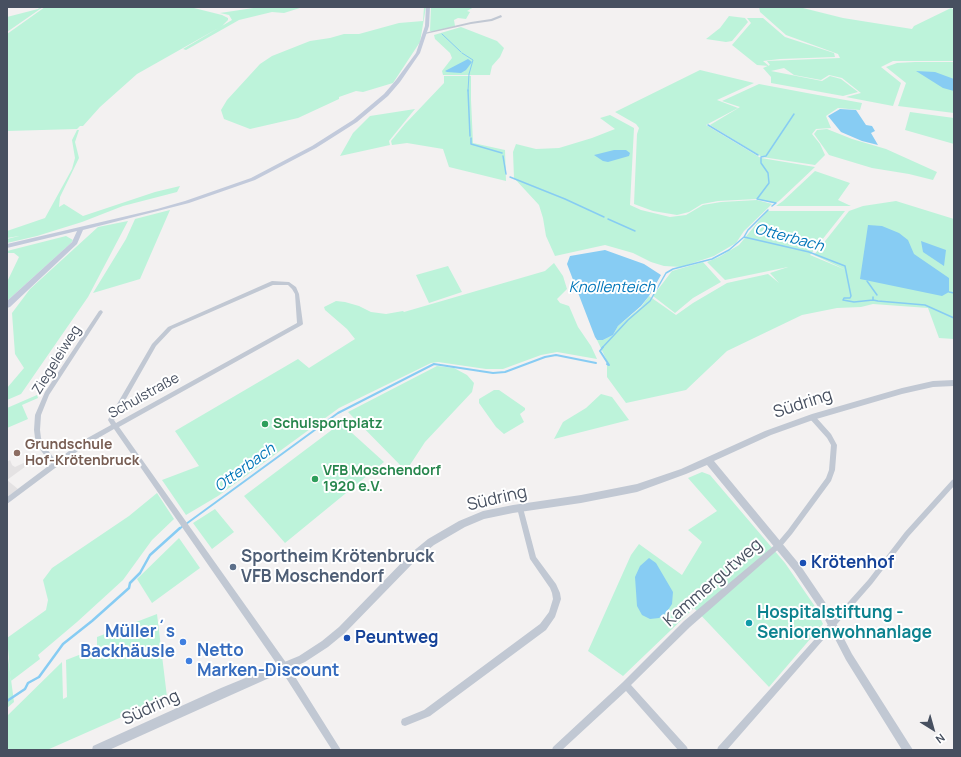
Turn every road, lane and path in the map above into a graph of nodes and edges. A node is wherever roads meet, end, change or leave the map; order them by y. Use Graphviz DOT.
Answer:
graph roads {
  1 [pos="428,7"];
  2 [pos="500,16"];
  3 [pos="425,33"];
  4 [pos="80,229"];
  5 [pos="7,246"];
  6 [pos="7,305"];
  7 [pos="101,312"];
  8 [pos="954,383"];
  9 [pos="812,417"];
  10 [pos="115,426"];
  11 [pos="709,461"];
  12 [pos="55,464"];
  13 [pos="954,482"];
  14 [pos="7,501"];
  15 [pos="520,508"];
  16 [pos="779,545"];
  17 [pos="832,626"];
  18 [pos="284,667"];
  19 [pos="626,685"];
  20 [pos="405,722"];
  21 [pos="97,750"];
  22 [pos="337,750"];
  23 [pos="556,750"];
  24 [pos="684,750"];
  25 [pos="722,750"];
  26 [pos="908,750"];
  1 -- 3 [label="main road"];
  2 -- 3 [label="street"];
  3 -- 4 [label="main road"];
  4 -- 5 [label="main road"];
  4 -- 6 [label="main road"];
  7 -- 12 [label="street, Ziegeleiweg"];
  8 -- 9 [label="street, Südring"];
  9 -- 11 [label="street, Südring"];
  9 -- 16 [label="street, Kammergutweg"];
  10 -- 10 [label="street, Schulstraße"];
  10 -- 12 [label="street, Schulstraße"];
  10 -- 18 [label="street"];
  11 -- 15 [label="street, Südring"];
  11 -- 16 [label="street"];
  12 -- 14 [label="street, Schulstraße"];
  13 -- 17 [label="street"];
  15 -- 18 [label="street, Südring"];
  15 -- 20 [label="street"];
  16 -- 17 [label="street"];
  16 -- 19 [label="street, Kammergutweg"];
  17 -- 25 [label="street"];
  17 -- 26 [label="street"];
  18 -- 21 [label="street, Südring"];
  18 -- 22 [label="street"];
  19 -- 23 [label="street, Kammergutweg"];
  19 -- 24 [label="street"];
}
